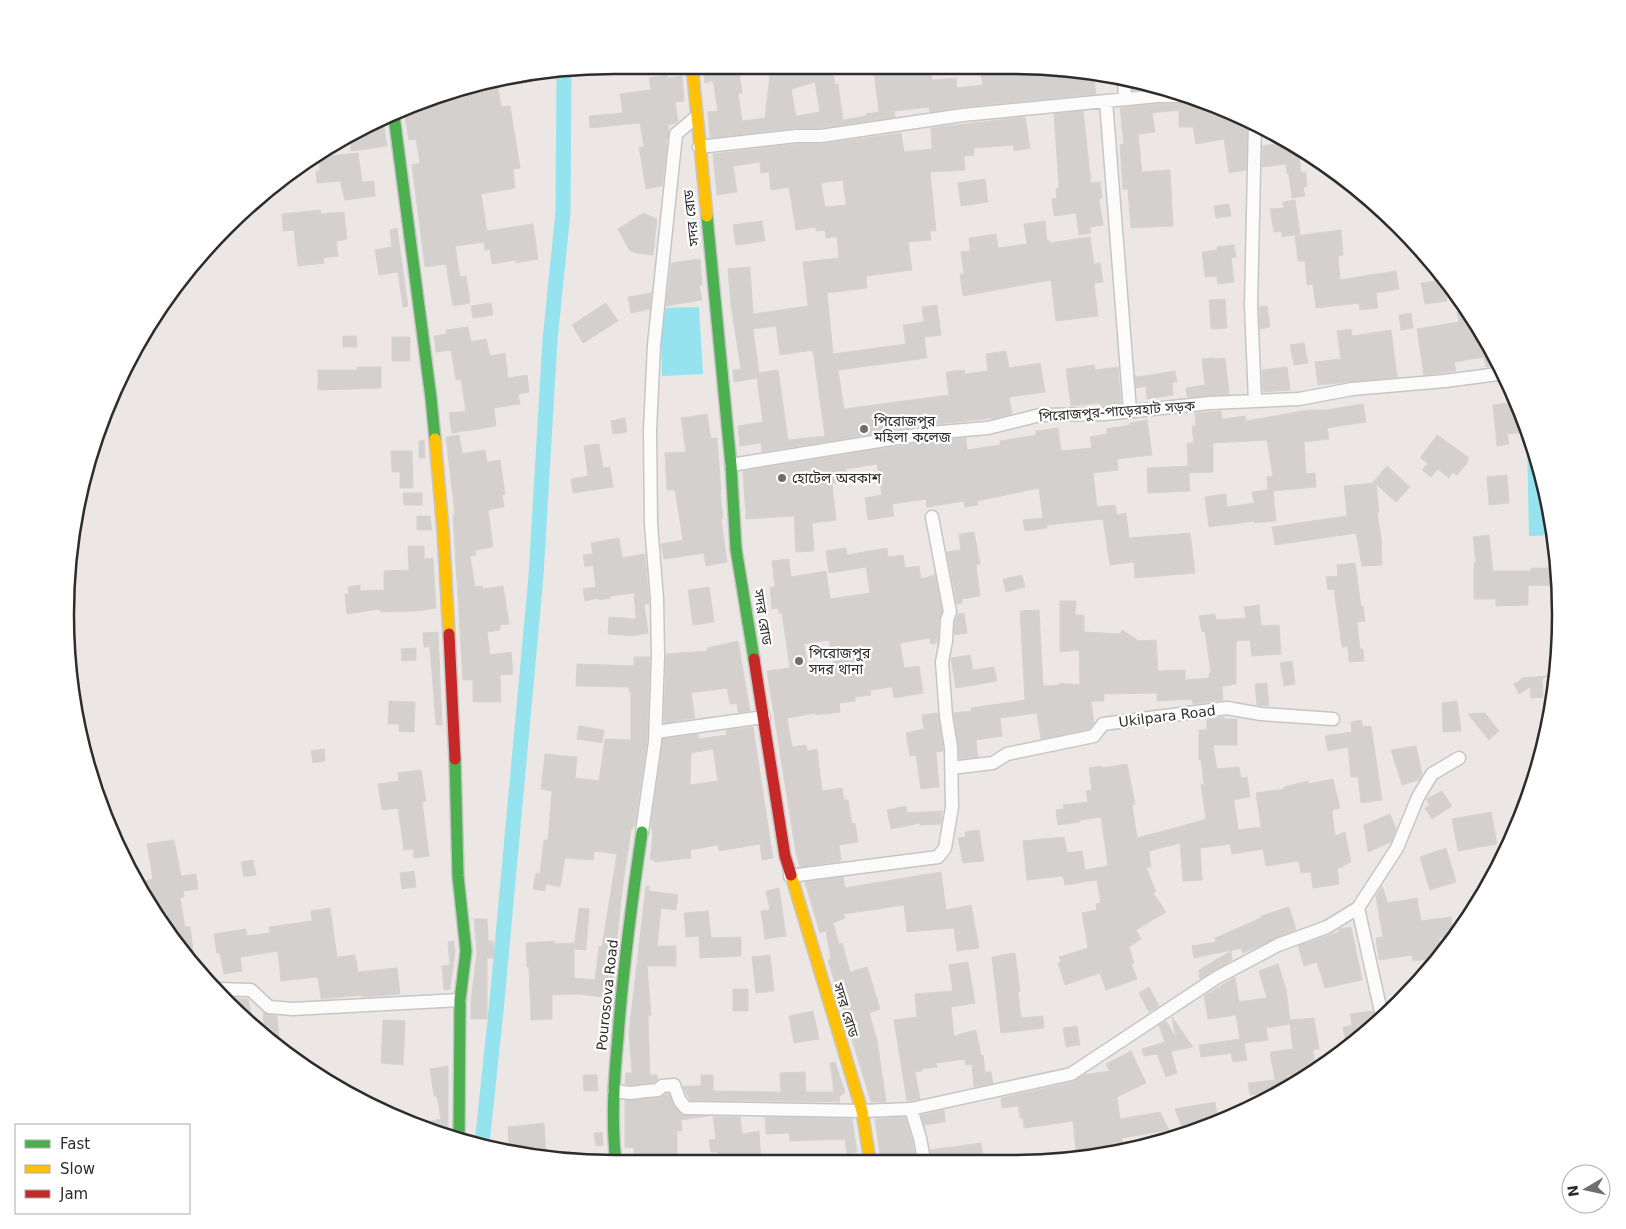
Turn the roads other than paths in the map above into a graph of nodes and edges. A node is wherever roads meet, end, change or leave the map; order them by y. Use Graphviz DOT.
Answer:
graph roads {
  1 [pos="693,74"];
  2 [pos="1124,86"];
  3 [pos="1165,96"];
  4 [pos="1125,99"];
  5 [pos="1106,101"];
  6 [pos="696,117"];
  7 [pos="395,121"];
  8 [pos="1255,132"];
  9 [pos="699,147"];
  10 [pos="1496,374"];
  11 [pos="1255,401"];
  12 [pos="1130,411"];
  13 [pos="731,465"];
  14 [pos="932,517"];
  15 [pos="764,718"];
  16 [pos="1333,719"];
  17 [pos="656,732"];
  18 [pos="1459,758"];
  19 [pos="951,768"];
  20 [pos="642,832"];
  21 [pos="790,876"];
  22 [pos="1358,908"];
  23 [pos="225,989"];
  24 [pos="460,1000"];
  25 [pos="1381,1009"];
  26 [pos="614,1091"];
  27 [pos="911,1109"];
  28 [pos="862,1111"];
  29 [pos="459,1132"];
  30 [pos="615,1155"];
  31 [pos="869,1155"];
  32 [pos="923,1155"];
  1 -- 6 [label="street, সদর রোড"];
  2 -- 4 [label="street"];
  3 -- 4 [label="street"];
  4 -- 5 [label="street"];
  5 -- 9 [label="street"];
  5 -- 12 [label="street"];
  6 -- 9 [label="street, সদর রোড"];
  6 -- 17 [label="street"];
  7 -- 24 [label="street"];
  8 -- 11 [label="street"];
  9 -- 13 [label="street, সদর রোড"];
  10 -- 11 [label="street, পিরোজপুর-পাড়েরহাট সড়ক"];
  11 -- 12 [label="street, পিরোজপুর-পাড়েরহাট সড়ক"];
  12 -- 13 [label="street, পিরোজপুর-পাড়েরহাট সড়ক"];
  13 -- 15 [label="street, সদর রোড"];
  14 -- 19 [label="street"];
  15 -- 17 [label="street"];
  15 -- 21 [label="street, সদর রোড"];
  16 -- 19 [label="street, Ukilpara Road"];
  17 -- 20 [label="street"];
  18 -- 22 [label="street"];
  19 -- 21 [label="street"];
  20 -- 26 [label="street, Pourosova Road"];
  21 -- 28 [label="street, সদর রোড"];
  22 -- 25 [label="street"];
  22 -- 27 [label="street"];
  23 -- 24 [label="street"];
  24 -- 29 [label="street"];
  26 -- 28 [label="street"];
  26 -- 30 [label="street, Pourosova Road"];
  27 -- 28 [label="street"];
  27 -- 32 [label="street"];
  28 -- 31 [label="street, সদর রোড"];
}
